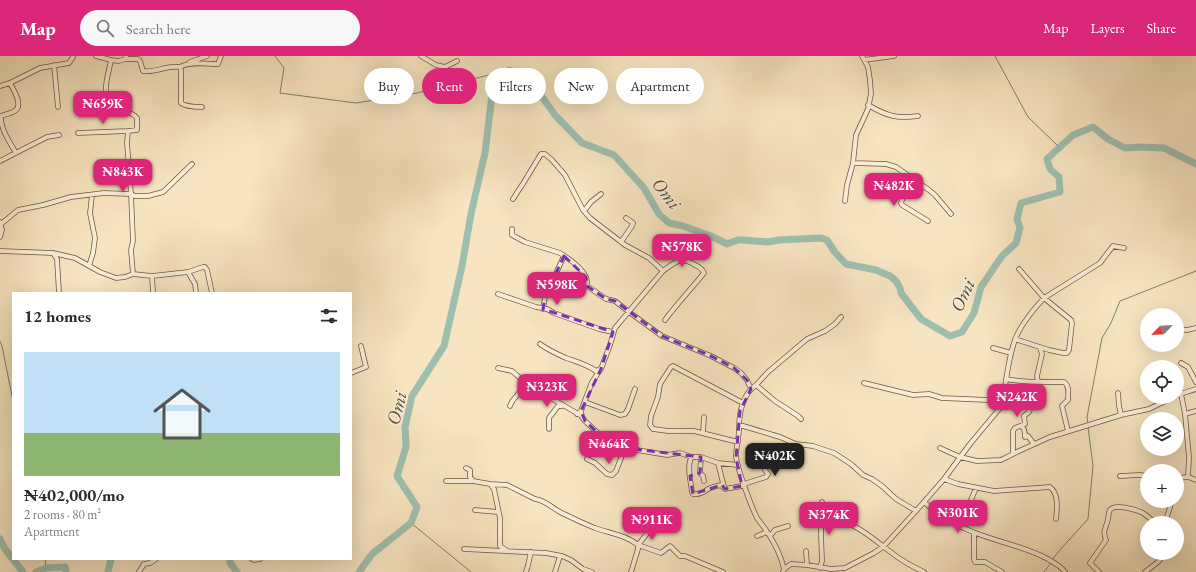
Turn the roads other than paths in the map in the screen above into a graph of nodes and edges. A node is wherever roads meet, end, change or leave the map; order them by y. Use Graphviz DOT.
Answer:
graph roads {
  1 [pos="74,56"];
  2 [pos="96,56"];
  3 [pos="206,56"];
  4 [pos="220,56"];
  5 [pos="421,56"];
  6 [pos="894,56"];
  7 [pos="126,57"];
  8 [pos="863,58"];
  9 [pos="109,59"];
  10 [pos="457,61"];
  11 [pos="54,65"];
  12 [pos="182,66"];
  13 [pos="10,83"];
  14 [pos="0,86"];
  15 [pos="868,105"];
  16 [pos="58,107"];
  17 [pos="202,107"];
  18 [pos="918,116"];
  19 [pos="128,131"];
  20 [pos="78,133"];
  21 [pos="59,135"];
  22 [pos="16,153"];
  23 [pos="0,161"];
  24 [pos="853,163"];
  25 [pos="192,164"];
  26 [pos="913,179"];
  27 [pos="131,194"];
  28 [pos="601,194"];
  29 [pos="92,195"];
  30 [pos="513,199"];
  31 [pos="846,201"];
  32 [pos="584,211"];
  33 [pos="951,214"];
  34 [pos="626,218"];
  35 [pos="928,221"];
  36 [pos="0,223"];
  37 [pos="512,229"];
  38 [pos="0,237"];
  39 [pos="621,242"];
  40 [pos="1124,248"];
  41 [pos="0,250"];
  42 [pos="53,253"];
  43 [pos="564,256"];
  44 [pos="89,266"];
  45 [pos="1019,269"];
  46 [pos="663,271"];
  47 [pos="188,272"];
  48 [pos="133,274"];
  49 [pos="152,276"];
  50 [pos="59,292"];
  51 [pos="153,292"];
  52 [pos="196,292"];
  53 [pos="212,292"];
  54 [pos="498,294"];
  55 [pos="1044,298"];
  56 [pos="543,309"];
  57 [pos="629,312"];
  58 [pos="841,316"];
  59 [pos="665,320"];
  60 [pos="1196,328"];
  61 [pos="1184,330"];
  62 [pos="613,332"];
  63 [pos="1015,339"];
  64 [pos="540,344"];
  65 [pos="361,346"];
  66 [pos="993,348"];
  67 [pos="1040,348"];
  68 [pos="1011,353"];
  69 [pos="1184,365"];
  70 [pos="498,368"];
  71 [pos="601,369"];
  72 [pos="352,373"];
  73 [pos="1006,380"];
  74 [pos="1196,382"];
  75 [pos="864,383"];
  76 [pos="1038,383"];
  77 [pos="526,384"];
  78 [pos="756,385"];
  79 [pos="635,389"];
  80 [pos="751,389"];
  81 [pos="1196,389"];
  82 [pos="1118,393"];
  83 [pos="1184,393"];
  84 [pos="1003,398"];
  85 [pos="585,402"];
  86 [pos="743,403"];
  87 [pos="1032,404"];
  88 [pos="1161,404"];
  89 [pos="510,406"];
  90 [pos="564,406"];
  91 [pos="1196,411"];
  92 [pos="579,413"];
  93 [pos="1184,414"];
  94 [pos="1121,415"];
  95 [pos="704,417"];
  96 [pos="800,419"];
  97 [pos="739,426"];
  98 [pos="1021,426"];
  99 [pos="549,430"];
  100 [pos="1068,431"];
  101 [pos="703,433"];
  102 [pos="738,442"];
  103 [pos="1034,444"];
  104 [pos="625,448"];
  105 [pos="757,448"];
  106 [pos="940,448"];
  107 [pos="1013,454"];
  108 [pos="692,457"];
  109 [pos="701,457"];
  110 [pos="960,457"];
  111 [pos="587,460"];
  112 [pos="718,463"];
  113 [pos="738,465"];
  114 [pos="466,468"];
  115 [pos="700,473"];
  116 [pos="1140,475"];
  117 [pos="690,476"];
  118 [pos="1120,476"];
  119 [pos="1184,477"];
  120 [pos="1188,477"];
  121 [pos="944,479"];
  122 [pos="1196,480"];
  123 [pos="446,481"];
  124 [pos="473,481"];
  125 [pos="704,481"];
  126 [pos="490,484"];
  127 [pos="744,484"];
  128 [pos="724,487"];
  129 [pos="976,488"];
  130 [pos="971,500"];
  131 [pos="822,502"];
  132 [pos="924,502"];
  133 [pos="950,505"];
  134 [pos="475,510"];
  135 [pos="916,511"];
  136 [pos="498,512"];
  137 [pos="936,513"];
  138 [pos="1146,516"];
  139 [pos="1056,519"];
  140 [pos="821,522"];
  141 [pos="649,526"];
  142 [pos="788,526"];
  143 [pos="974,533"];
  144 [pos="768,534"];
  145 [pos="757,536"];
  146 [pos="638,545"];
  147 [pos="884,546"];
  148 [pos="464,549"];
  149 [pos="506,551"];
  150 [pos="806,551"];
  151 [pos="531,552"];
  152 [pos="560,556"];
  153 [pos="154,560"];
  154 [pos="782,560"];
  155 [pos="1160,560"];
  156 [pos="791,564"];
  157 [pos="807,565"];
  158 [pos="820,568"];
  159 [pos="784,570"];
  160 [pos="139,572"];
  161 [pos="526,572"];
  162 [pos="555,572"];
  163 [pos="592,572"];
  164 [pos="631,572"];
  165 [pos="723,572"];
  166 [pos="924,572"];
  167 [pos="1002,572"];
  168 [pos="1065,572"];
  169 [pos="1099,572"];
  170 [pos="1144,572"];
  1 -- 11 [label="street"];
  2 -- 9 [label="street"];
  3 -- 12 [label="street"];
  4 -- 12 [label="street"];
  5 -- 10 [label="street"];
  6 -- 8 [label="street"];
  7 -- 9 [label="street"];
  7 -- 12 [label="street"];
  8 -- 15 [label="street"];
  9 -- 19 [label="street"];
  11 -- 13 [label="street"];
  11 -- 16 [label="street"];
  12 -- 17 [label="street"];
  13 -- 14 [label="street"];
  13 -- 22 [label="street"];
  15 -- 18 [label="street"];
  15 -- 24 [label="street"];
  19 -- 20 [label="street"];
  19 -- 27 [label="street"];
  21 -- 22 [label="street"];
  22 -- 23 [label="street"];
  24 -- 26 [label="street"];
  24 -- 31 [label="street"];
  25 -- 27 [label="street"];
  26 -- 33 [label="street"];
  26 -- 35 [label="street"];
  27 -- 29 [label="street"];
  27 -- 48 [label="street"];
  28 -- 32 [label="street"];
  29 -- 36 [label="street"];
  29 -- 44 [label="street"];
  30 -- 32 [label="street"];
  32 -- 39 [label="street"];
  34 -- 39 [label="street"];
  36 -- 38 [label="street"];
  37 -- 43 [label="street"];
  39 -- 46 [label="street"];
  40 -- 55 [label="street"];
  41 -- 42 [label="street"];
  42 -- 44 [label="street"];
  42 -- 50 [label="street"];
  43 -- 56 [label="street"];
  43 -- 57 [label="street"];
  44 -- 48 [label="street"];
  45 -- 55 [label="street"];
  46 -- 57 [label="street"];
  46 -- 59 [label="street"];
  47 -- 49 [label="street"];
  47 -- 52 [label="street"];
  47 -- 53 [label="street"];
  48 -- 49 [label="street"];
  49 -- 51 [label="street"];
  54 -- 56 [label="street"];
  55 -- 63 [label="street"];
  55 -- 67 [label="street"];
  56 -- 62 [label="street"];
  57 -- 62 [label="street"];
  57 -- 80 [label="street"];
  58 -- 78 [label="street"];
  60 -- 61 [label="street"];
  62 -- 71 [label="street"];
  63 -- 67 [label="street"];
  63 -- 68 [label="street"];
  64 -- 71 [label="street"];
  65 -- 72 [label="street"];
  66 -- 68 [label="street"];
  67 -- 76 [label="street"];
  68 -- 73 [label="street"];
  69 -- 74 [label="street"];
  70 -- 77 [label="street"];
  71 -- 85 [label="street"];
  73 -- 76 [label="street"];
  73 -- 84 [label="street"];
  75 -- 84 [label="street"];
  76 -- 87 [label="street"];
  76 -- 100 [label="street"];
  77 -- 89 [label="street"];
  77 -- 90 [label="street"];
  78 -- 80 [label="street"];
  78 -- 96 [label="street"];
  79 -- 85 [label="street"];
  80 -- 86 [label="street"];
  81 -- 83 [label="street"];
  82 -- 94 [label="street"];
  84 -- 87 [label="street"];
  84 -- 110 [label="street"];
  85 -- 92 [label="street"];
  86 -- 97 [label="street"];
  86 -- 101 [label="street"];
  87 -- 98 [label="street"];
  88 -- 94 [label="street"];
  90 -- 92 [label="street"];
  90 -- 99 [label="street"];
  91 -- 93 [label="street"];
  92 -- 104 [label="street"];
  93 -- 120 [label="street"];
  94 -- 100 [label="street"];
  95 -- 101 [label="street"];
  97 -- 102 [label="street"];
  97 -- 135 [label="street"];
  98 -- 103 [label="street"];
  98 -- 107 [label="street"];
  100 -- 103 [label="street"];
  101 -- 102 [label="street"];
  102 -- 113 [label="street"];
  103 -- 107 [label="street"];
  104 -- 108 [label="street"];
  104 -- 111 [label="street"];
  105 -- 127 [label="street"];
  106 -- 110 [label="street"];
  107 -- 110 [label="street"];
  108 -- 109 [label="street"];
  108 -- 117 [label="street"];
  109 -- 112 [label="street"];
  109 -- 115 [label="street"];
  110 -- 121 [label="street"];
  112 -- 113 [label="street"];
  112 -- 128 [label="street"];
  113 -- 127 [label="street"];
  114 -- 124 [label="street"];
  115 -- 117 [label="street"];
  115 -- 125 [label="street"];
  116 -- 118 [label="street"];
  117 -- 128 [label="street"];
  119 -- 120 [label="street"];
  120 -- 122 [label="street"];
  121 -- 129 [label="street"];
  121 -- 132 [label="street"];
  123 -- 124 [label="street"];
  124 -- 126 [label="street"];
  126 -- 136 [label="street"];
  126 -- 146 [label="street"];
  127 -- 128 [label="street"];
  127 -- 144 [label="street"];
  129 -- 130 [label="street"];
  129 -- 139 [label="street"];
  131 -- 140 [label="street"];
  132 -- 135 [label="street"];
  132 -- 137 [label="street"];
  133 -- 137 [label="street"];
  134 -- 136 [label="street"];
  135 -- 147 [label="street"];
  136 -- 149 [label="street"];
  137 -- 143 [label="street"];
  138 -- 169 [label="street"];
  140 -- 147 [label="street"];
  140 -- 158 [label="street"];
  141 -- 146 [label="street"];
  142 -- 144 [label="street"];
  143 -- 167 [label="street"];
  143 -- 168 [label="street"];
  144 -- 145 [label="street"];
  144 -- 154 [label="street"];
  146 -- 164 [label="street"];
  146 -- 165 [label="street"];
  147 -- 158 [label="street"];
  147 -- 166 [label="street"];
  148 -- 149 [label="street"];
  149 -- 151 [label="street"];
  150 -- 157 [label="street"];
  151 -- 152 [label="street"];
  151 -- 161 [label="street"];
  152 -- 162 [label="street"];
  152 -- 163 [label="street"];
  153 -- 160 [label="street"];
  154 -- 156 [label="street"];
  154 -- 159 [label="street"];
  155 -- 170 [label="street"];
  156 -- 157 [label="street"];
  156 -- 159 [label="street"];
  157 -- 158 [label="street"];
}
